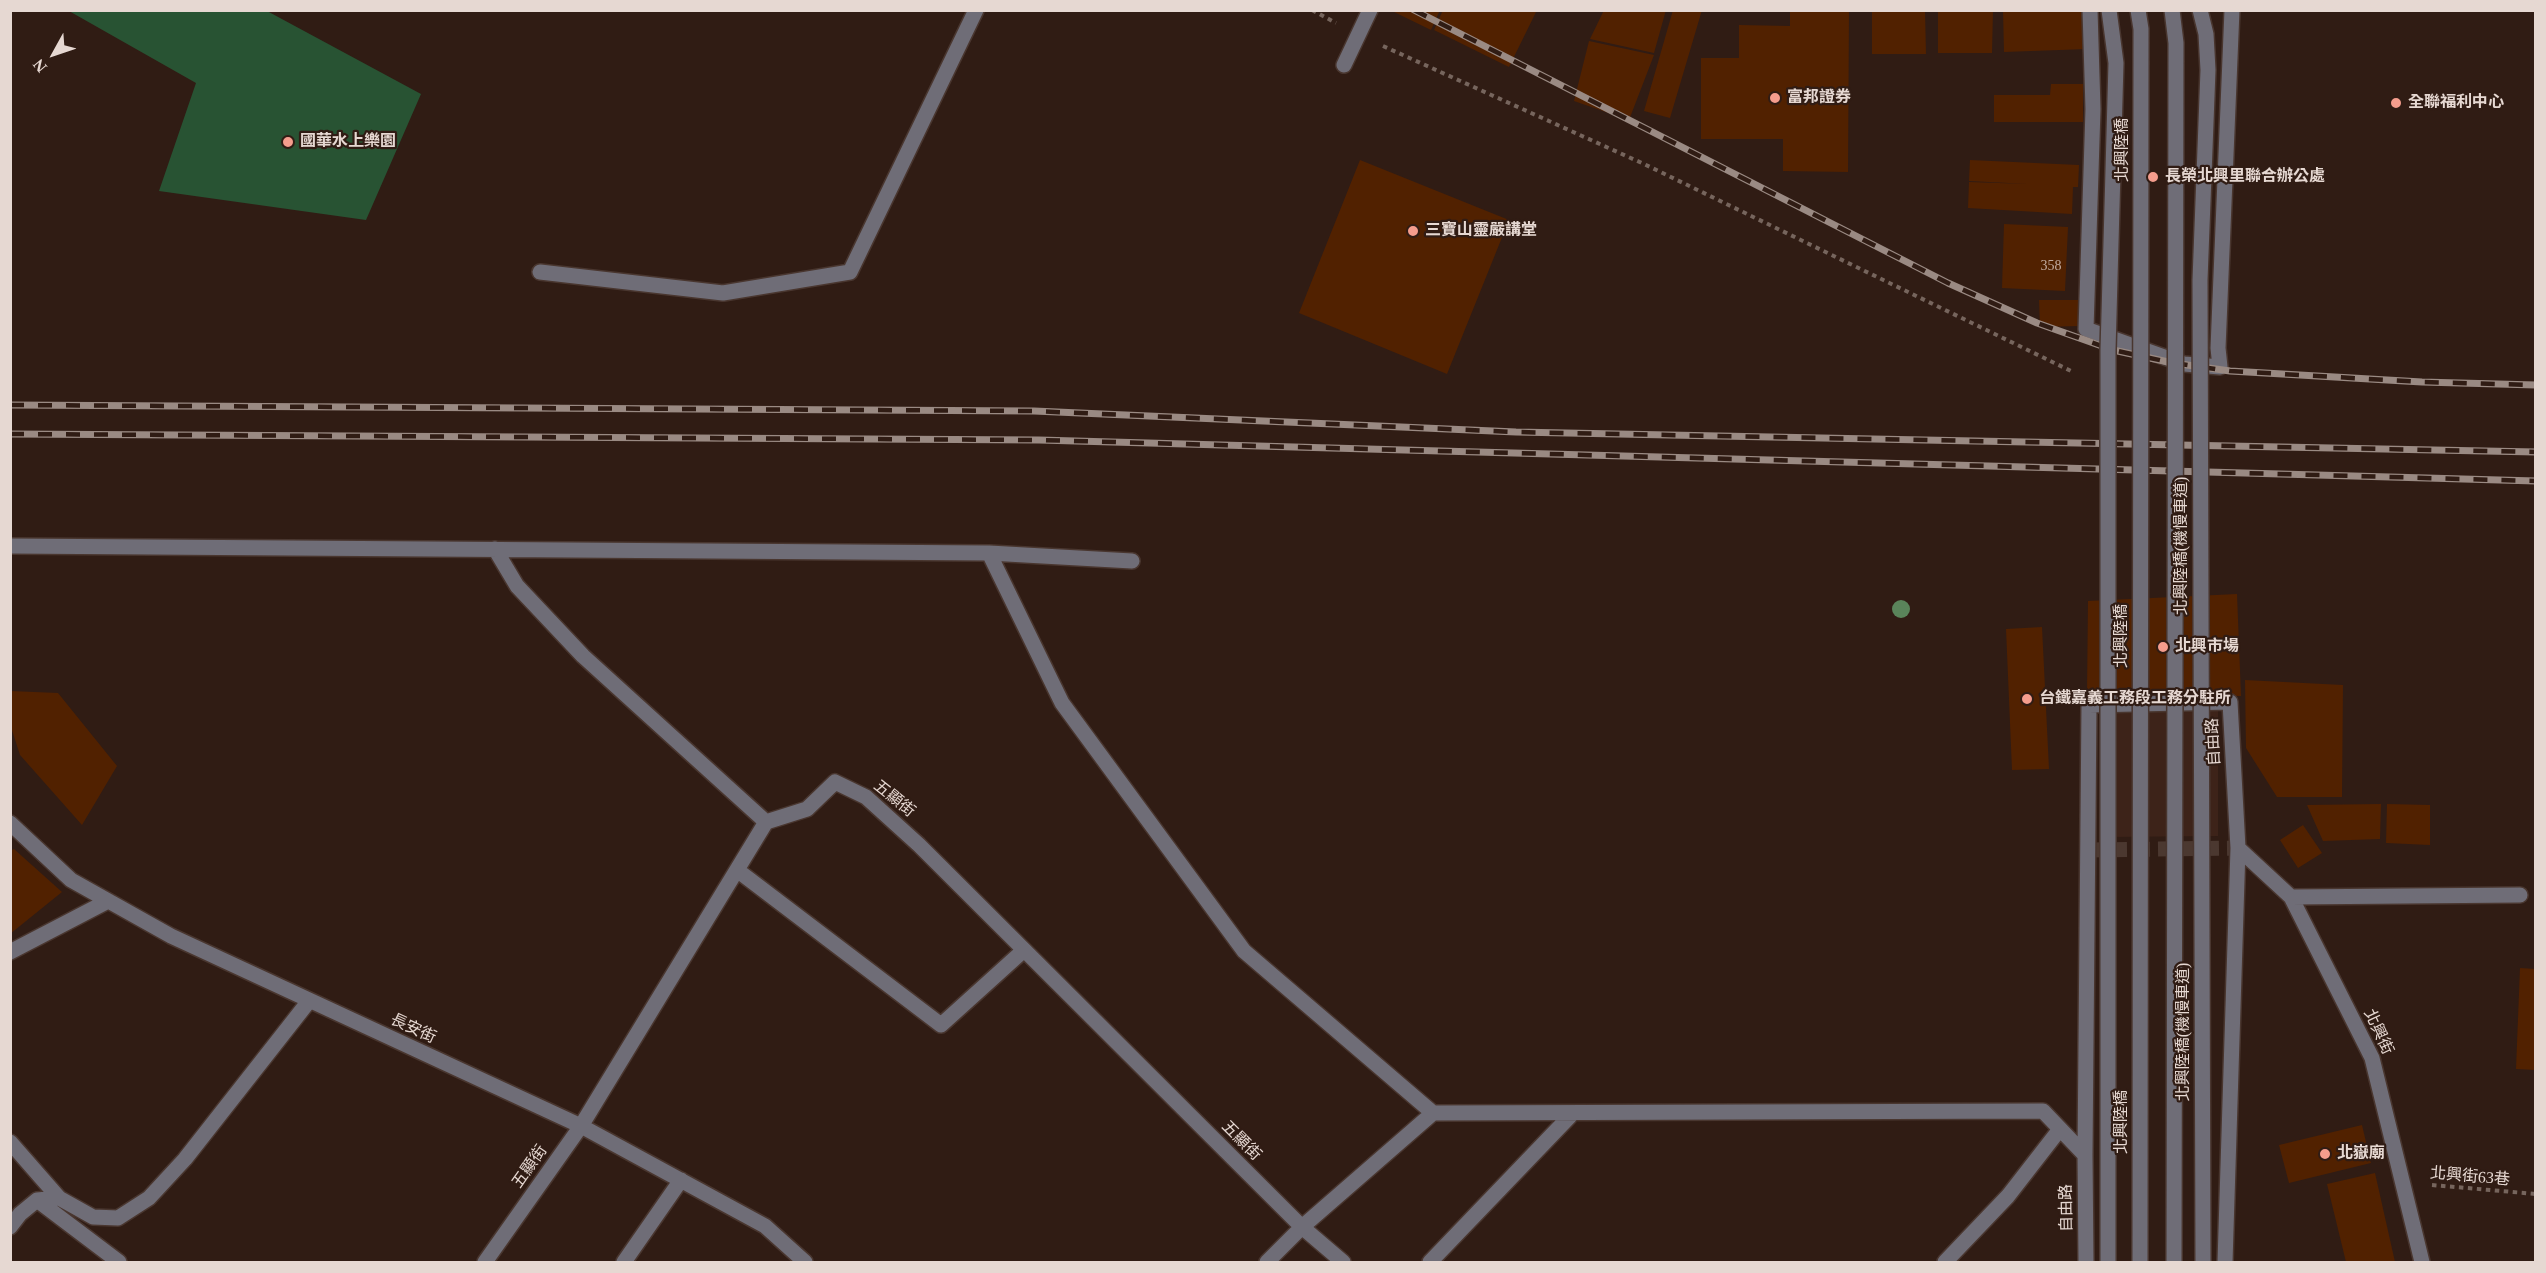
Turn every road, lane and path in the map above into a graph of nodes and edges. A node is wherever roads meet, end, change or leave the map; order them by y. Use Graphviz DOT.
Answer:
graph roads {
  1 [pos="976,10"];
  2 [pos="1312,10"];
  3 [pos="1370,10"];
  4 [pos="2090,10"];
  5 [pos="2109,10"];
  6 [pos="2138,10"];
  7 [pos="2172,10"];
  8 [pos="2200,10"];
  9 [pos="2232,10"];
  10 [pos="1357,34"];
  11 [pos="1344,65"];
  12 [pos="540,272"];
  13 [pos="2071,371"];
  14 [pos="10,546"];
  15 [pos="495,549"];
  16 [pos="988,553"];
  17 [pos="1132,561"];
  18 [pos="766,822"];
  19 [pos="10,824"];
  20 [pos="2238,848"];
  21 [pos="737,870"];
  22 [pos="2520,896"];
  23 [pos="2291,897"];
  24 [pos="108,901"];
  25 [pos="1024,950"];
  26 [pos="10,952"];
  27 [pos="309,1001"];
  28 [pos="1433,1113"];
  29 [pos="1572,1114"];
  30 [pos="581,1126"];
  31 [pos="2060,1128"];
  32 [pos="10,1142"];
  33 [pos="2085,1155"];
  34 [pos="681,1180"];
  35 [pos="2403,1183"];
  36 [pos="2535,1194"];
  37 [pos="59,1198"];
  38 [pos="37,1200"];
  39 [pos="10,1227"];
  40 [pos="1302,1227"];
  41 [pos="119,1263"];
  42 [pos="485,1263"];
  43 [pos="624,1263"];
  44 [pos="805,1263"];
  45 [pos="1267,1263"];
  46 [pos="1343,1263"];
  47 [pos="1430,1263"];
  48 [pos="1945,1263"];
  49 [pos="2086,1263"];
  50 [pos="2108,1263"];
  51 [pos="2140,1263"];
  52 [pos="2174,1263"];
  53 [pos="2203,1263"];
  54 [pos="2225,1263"];
  55 [pos="2422,1263"];
  1 -- 12 [label="street"];
  2 -- 10 [label="path"];
  3 -- 10 [label="street"];
  4 -- 9 [label="street"];
  5 -- 50 [label="street, bridge"];
  6 -- 51 [label="street, 北興陸橋, bridge"];
  7 -- 52 [label="street, bridge"];
  8 -- 53 [label="street, 北興陸橋(機慢車道), bridge"];
  10 -- 11 [label="street"];
  10 -- 13 [label="path"];
  14 -- 15 [label="street"];
  15 -- 16 [label="street"];
  15 -- 18 [label="street"];
  16 -- 17 [label="street"];
  16 -- 28 [label="street"];
  18 -- 21 [label="street, 五顯街"];
  18 -- 25 [label="street, 五顯街"];
  19 -- 24 [label="street, 長安街"];
  20 -- 23 [label="street, 北興街"];
  20 -- 33 [label="street, 自由路"];
  20 -- 54 [label="street, 自由路"];
  21 -- 25 [label="street"];
  21 -- 30 [label="street, 五顯街"];
  22 -- 23 [label="street"];
  23 -- 35 [label="street, 北興街"];
  24 -- 26 [label="street"];
  24 -- 27 [label="street, 長安街"];
  25 -- 40 [label="street, 五顯街"];
  27 -- 30 [label="street, 長安街"];
  27 -- 37 [label="street"];
  28 -- 29 [label="street"];
  28 -- 40 [label="street"];
  29 -- 31 [label="street"];
  29 -- 47 [label="street"];
  30 -- 34 [label="street, 長安街"];
  30 -- 42 [label="street, 五顯街"];
  31 -- 33 [label="street"];
  31 -- 48 [label="street"];
  32 -- 37 [label="street"];
  33 -- 49 [label="street, 自由路"];
  34 -- 43 [label="street"];
  34 -- 44 [label="street, 長安街"];
  35 -- 36 [label="path, 北興街63巷"];
  35 -- 55 [label="street, 北興街"];
  37 -- 38 [label="street"];
  38 -- 39 [label="street"];
  38 -- 41 [label="street"];
  40 -- 45 [label="street"];
  40 -- 46 [label="street, 五顯街"];
}
